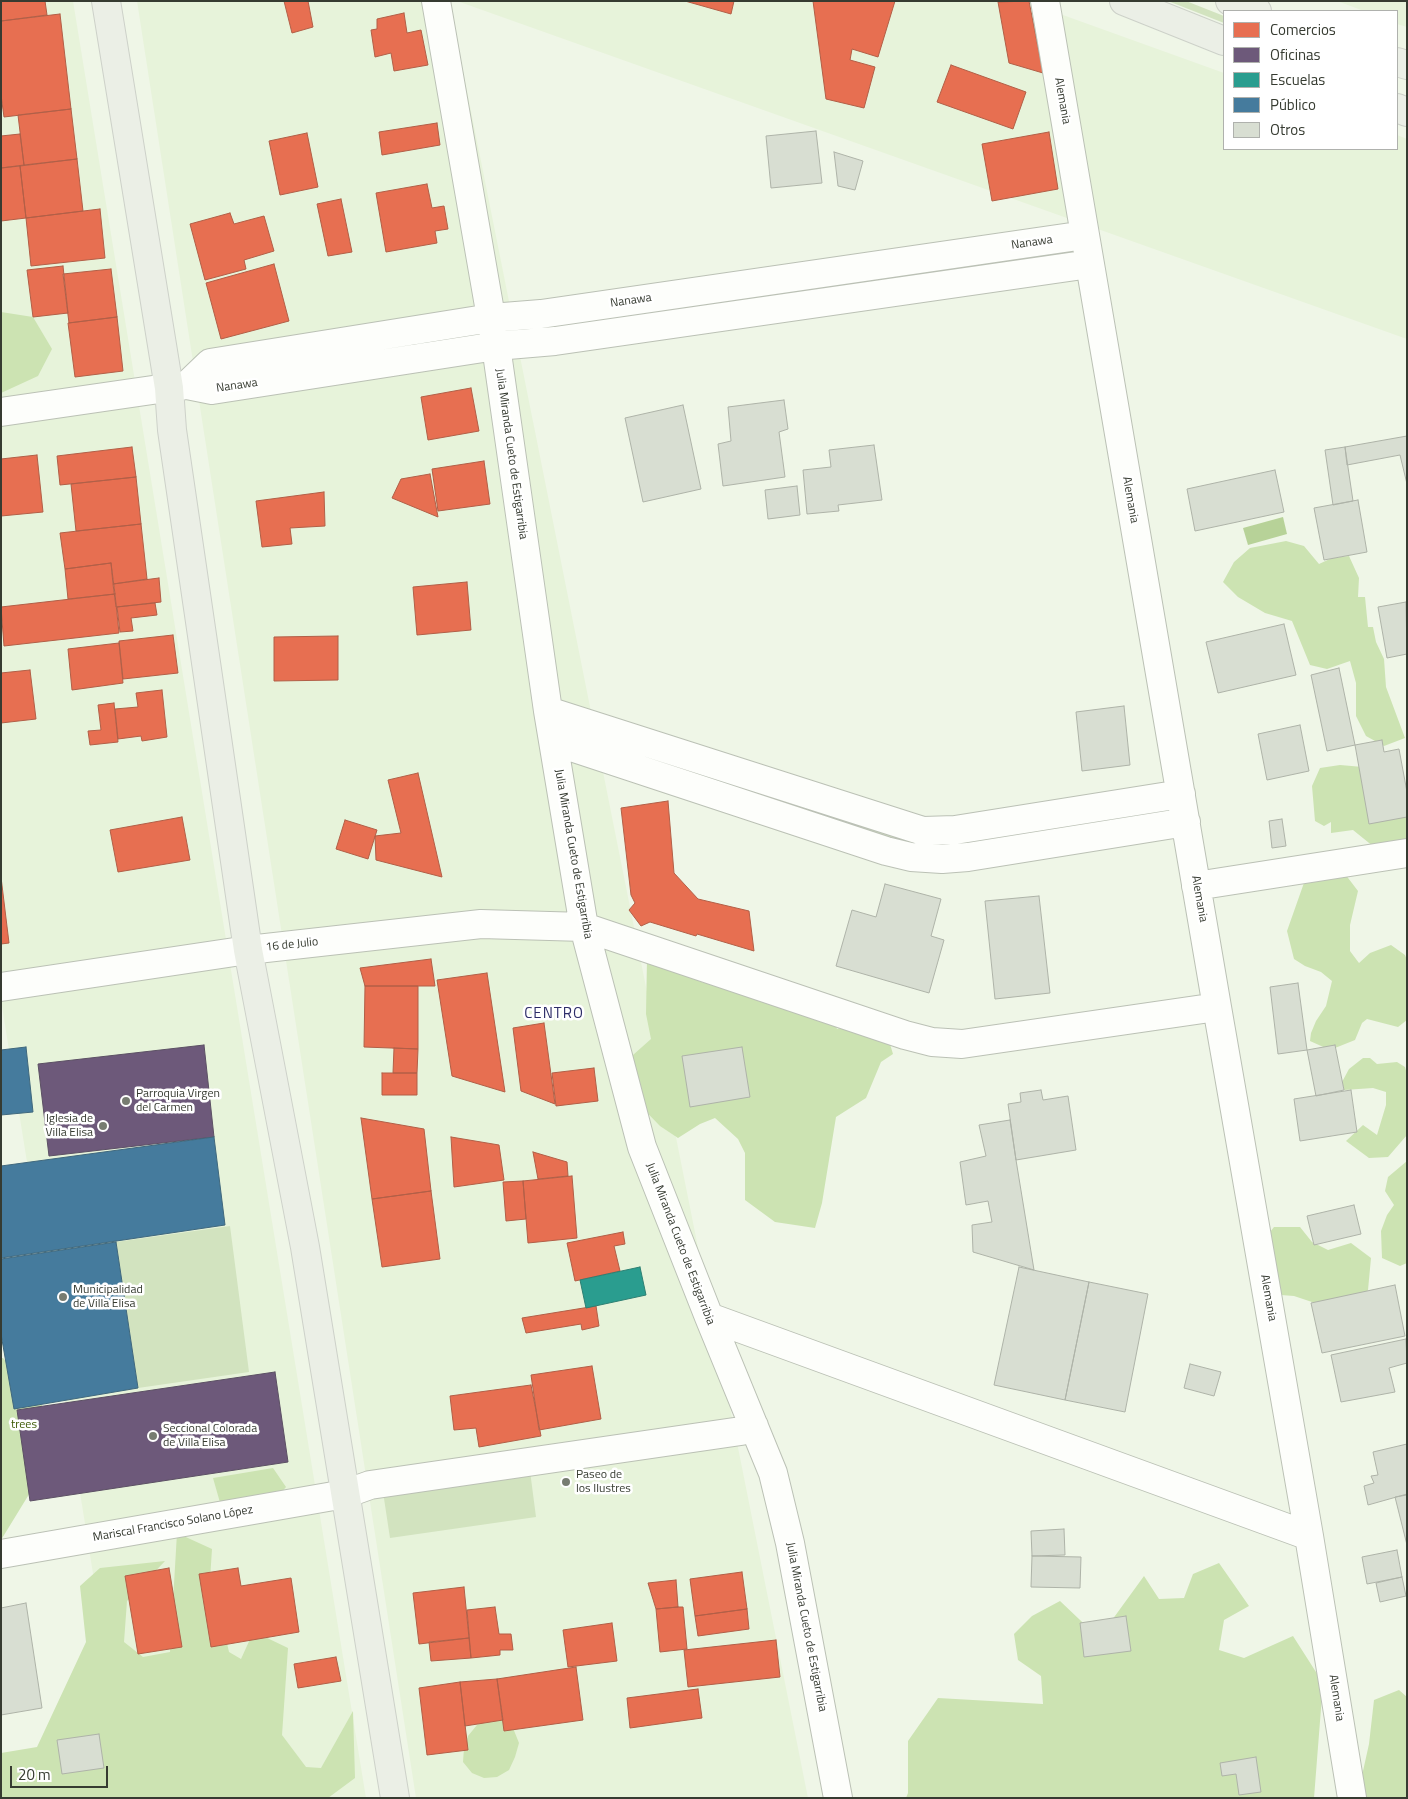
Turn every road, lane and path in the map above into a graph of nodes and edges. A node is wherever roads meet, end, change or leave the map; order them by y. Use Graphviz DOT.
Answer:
graph roads {
  1 [pos="106,1"];
  2 [pos="436,1"];
  3 [pos="1045,1"];
  4 [pos="1124,1"];
  5 [pos="1230,1"];
  6 [pos="1255,10"];
  7 [pos="1223,41"];
  8 [pos="1085,235"];
  9 [pos="1090,264"];
  10 [pos="491,318"];
  11 [pos="496,346"];
  12 [pos="178,386"];
  13 [pos="1,412"];
  14 [pos="548,711"];
  15 [pos="553,741"];
  16 [pos="1181,794"];
  17 [pos="1186,822"];
  18 [pos="1407,853"];
  19 [pos="1196,886"];
  20 [pos="584,927"];
  21 [pos="248,950"];
  22 [pos="1,987"];
  23 [pos="1217,1007"];
  24 [pos="709,1317"];
  25 [pos="754,1426"];
  26 [pos="345,1494"];
  27 [pos="1310,1536"];
  28 [pos="1,1554"];
  29 [pos="394,1798"];
  30 [pos="838,1798"];
  31 [pos="1352,1798"];
  1 -- 12 [label="main road"];
  2 -- 10 [label="street, Julia Miranda Cueto de Estigarribia"];
  3 -- 8 [label="street, Alemania"];
  4 -- 7 [label="main road"];
  5 -- 6 [label="main road"];
  8 -- 9 [label="street, Alemania"];
  8 -- 10 [label="street, Nanawa"];
  9 -- 11 [label="street, Nanawa"];
  9 -- 16 [label="street, Alemania"];
  10 -- 11 [label="street, Julia Miranda Cueto de Estigarribia"];
  10 -- 12 [label="street, Nanawa"];
  11 -- 12 [label="street, Nanawa"];
  11 -- 14 [label="street, Julia Miranda Cueto de Estigarribia"];
  12 -- 13 [label="street, Nanawa"];
  12 -- 21 [label="main road"];
  14 -- 15 [label="street, Julia Miranda Cueto de Estigarribia"];
  14 -- 16 [label="street"];
  15 -- 17 [label="street"];
  15 -- 20 [label="street, Julia Miranda Cueto de Estigarribia"];
  16 -- 17 [label="street, Alemania"];
  17 -- 19 [label="street, Alemania"];
  18 -- 19 [label="street"];
  19 -- 23 [label="street, Alemania"];
  20 -- 21 [label="street, 16 de Julio"];
  20 -- 23 [label="street, 16 de Julio"];
  20 -- 24 [label="street, Julia Miranda Cueto de Estigarribia"];
  21 -- 22 [label="street, 16 de Julio"];
  21 -- 26 [label="main road"];
  23 -- 27 [label="street, Alemania"];
  24 -- 25 [label="street, Julia Miranda Cueto de Estigarribia"];
  24 -- 27 [label="street"];
  25 -- 26 [label="street, Mariscal Francisco Solano López"];
  25 -- 30 [label="street, Julia Miranda Cueto de Estigarribia"];
  26 -- 28 [label="street, Mariscal Francisco Solano López"];
  26 -- 29 [label="main road"];
  27 -- 31 [label="street, Alemania"];
}
